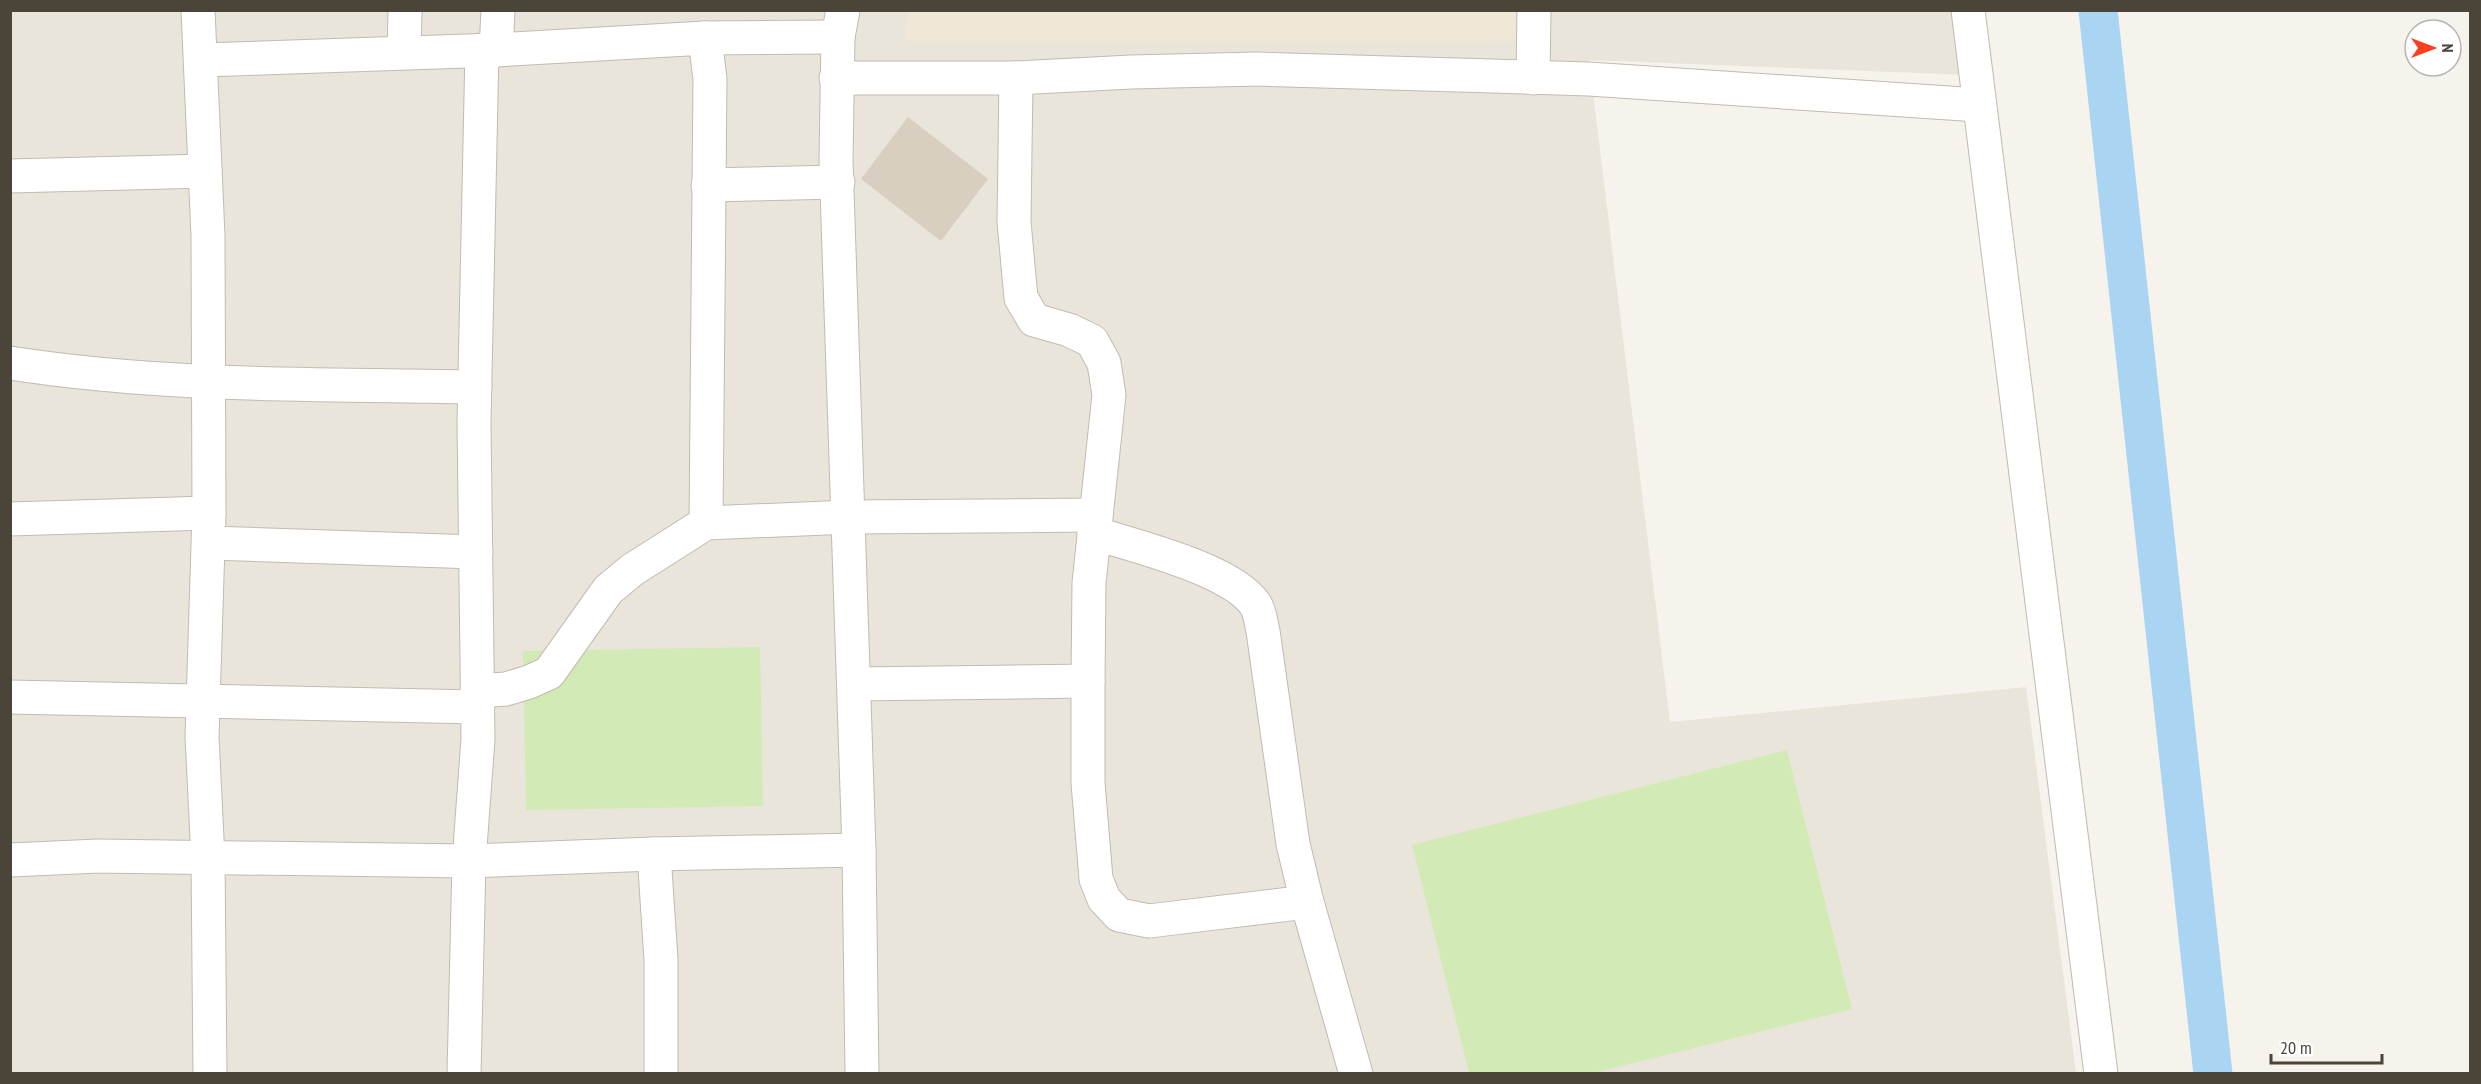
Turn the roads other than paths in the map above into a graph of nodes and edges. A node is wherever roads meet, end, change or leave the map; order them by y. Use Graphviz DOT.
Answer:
graph roads {
  1 [pos="198,10"];
  2 [pos="405,10"];
  3 [pos="498,10"];
  4 [pos="1534,10"];
  5 [pos="1968,10"];
  6 [pos="841,24"];
  7 [pos="705,38"];
  8 [pos="489,50"];
  9 [pos="404,52"];
  10 [pos="202,60"];
  11 [pos="836,78"];
  12 [pos="1016,78"];
  13 [pos="1533,78"];
  14 [pos="1979,105"];
  15 [pos="206,171"];
  16 [pos="10,176"];
  17 [pos="838,182"];
  18 [pos="708,185"];
  19 [pos="10,363"];
  20 [pos="208,382"];
  21 [pos="475,387"];
  22 [pos="849,517"];
  23 [pos="10,519"];
  24 [pos="706,523"];
  25 [pos="1095,524"];
  26 [pos="209,528"];
  27 [pos="476,552"];
  28 [pos="1088,681"];
  29 [pos="854,684"];
  30 [pos="10,697"];
  31 [pos="477,699"];
  32 [pos="204,702"];
  33 [pos="859,850"];
  34 [pos="654,854"];
  35 [pos="208,859"];
  36 [pos="10,860"];
  37 [pos="469,861"];
  38 [pos="1307,902"];
  39 [pos="210,1074"];
  40 [pos="464,1074"];
  41 [pos="661,1074"];
  42 [pos="862,1074"];
  43 [pos="1356,1074"];
  44 [pos="2101,1074"];
  1 -- 10 [label="street"];
  2 -- 9 [label="street"];
  3 -- 8 [label="street"];
  4 -- 13 [label="street"];
  5 -- 14 [label="street"];
  6 -- 7 [label="street"];
  6 -- 11 [label="street"];
  7 -- 8 [label="street"];
  7 -- 18 [label="street"];
  8 -- 9 [label="street"];
  8 -- 21 [label="street"];
  9 -- 10 [label="street"];
  10 -- 15 [label="street"];
  11 -- 12 [label="street"];
  11 -- 17 [label="street"];
  12 -- 13 [label="street"];
  12 -- 25 [label="street"];
  13 -- 14 [label="street"];
  14 -- 44 [label="street"];
  15 -- 16 [label="street"];
  15 -- 20 [label="street"];
  17 -- 18 [label="street"];
  17 -- 22 [label="street"];
  18 -- 24 [label="street"];
  19 -- 20 [label="street"];
  20 -- 21 [label="street"];
  20 -- 26 [label="street"];
  21 -- 27 [label="street"];
  22 -- 24 [label="street"];
  22 -- 25 [label="street"];
  22 -- 29 [label="street"];
  23 -- 26 [label="street"];
  24 -- 31 [label="street"];
  25 -- 28 [label="street"];
  25 -- 38 [label="street"];
  26 -- 27 [label="street"];
  26 -- 32 [label="street"];
  27 -- 31 [label="street"];
  28 -- 29 [label="street"];
  28 -- 38 [label="street"];
  29 -- 33 [label="street"];
  30 -- 32 [label="street"];
  31 -- 32 [label="street"];
  31 -- 37 [label="street"];
  32 -- 35 [label="street"];
  33 -- 34 [label="street"];
  33 -- 42 [label="street"];
  34 -- 37 [label="street"];
  34 -- 41 [label="street"];
  35 -- 36 [label="street"];
  35 -- 37 [label="street"];
  35 -- 39 [label="street"];
  37 -- 40 [label="street"];
  38 -- 43 [label="street"];
}
